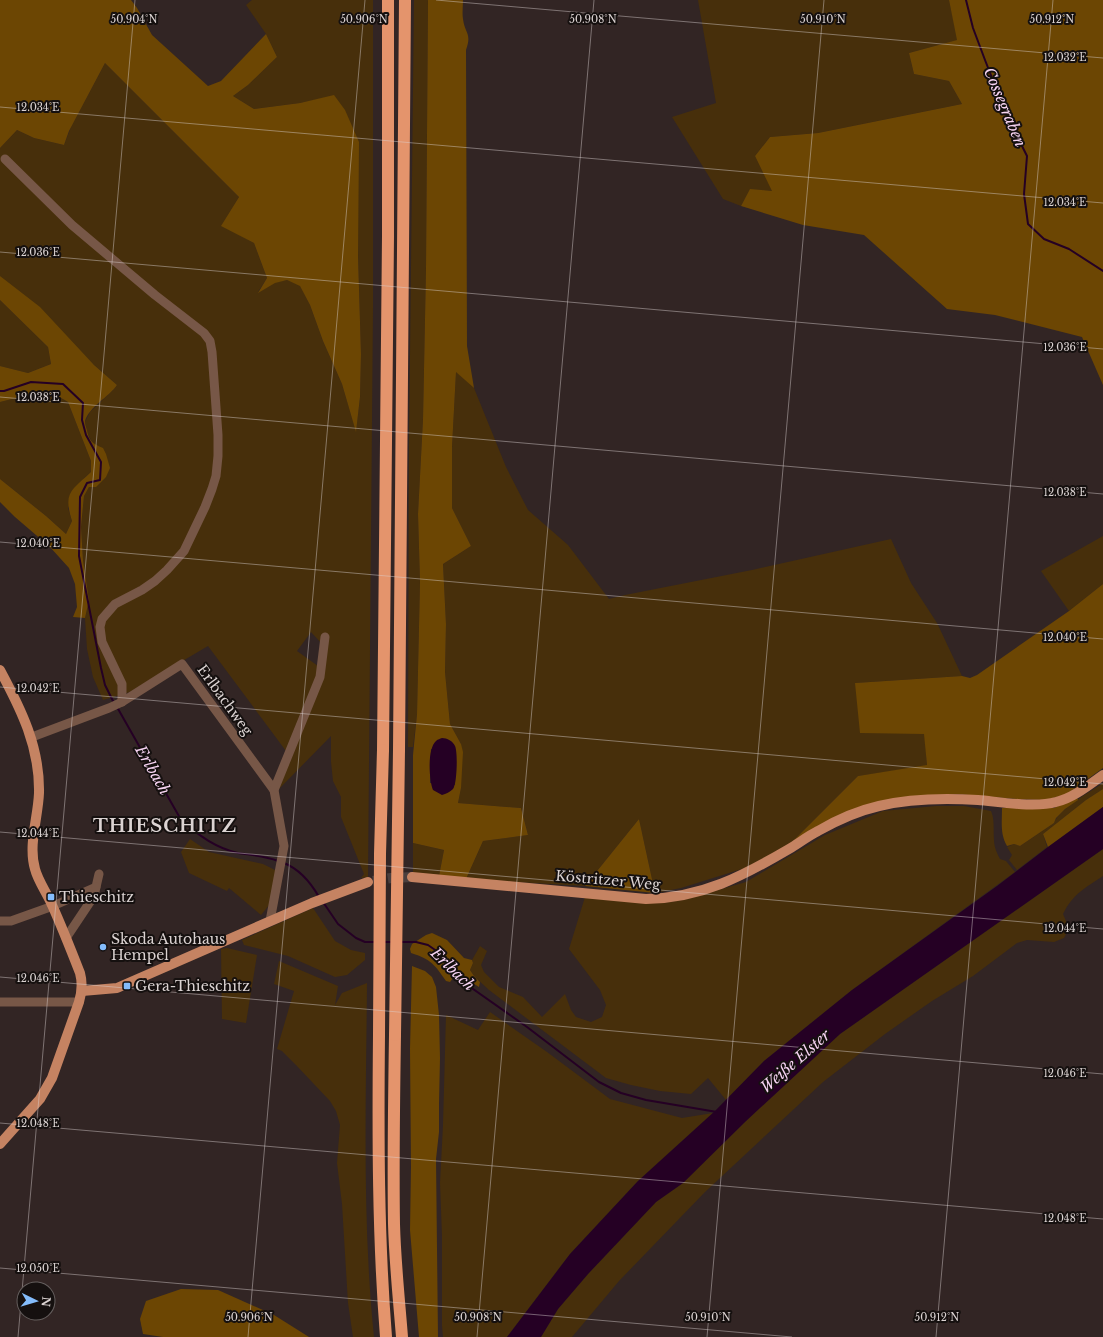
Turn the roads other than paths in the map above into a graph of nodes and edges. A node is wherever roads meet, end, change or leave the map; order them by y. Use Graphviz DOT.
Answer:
graph roads {
  1 [pos="388,0"];
  2 [pos="405,0"];
  3 [pos="5,159"];
  4 [pos="325,637"];
  5 [pos="0,670"];
  6 [pos="116,704"];
  7 [pos="32,737"];
  8 [pos="1103,775"];
  9 [pos="274,790"];
  10 [pos="99,874"];
  11 [pos="412,877"];
  12 [pos="368,882"];
  13 [pos="96,887"];
  14 [pos="53,906"];
  15 [pos="0,921"];
  16 [pos="270,921"];
  17 [pos="66,938"];
  18 [pos="82,991"];
  19 [pos="0,1002"];
  20 [pos="79,1002"];
  21 [pos="0,1144"];
  22 [pos="386,1337"];
  23 [pos="402,1337"];
  1 -- 22 [label="highway, bridge"];
  2 -- 23 [label="highway, bridge"];
  3 -- 6 [label="street"];
  4 -- 9 [label="street"];
  5 -- 7 [label="main road"];
  6 -- 7 [label="street, Erlbachweg"];
  6 -- 9 [label="street, Erlbachweg"];
  7 -- 14 [label="main road"];
  8 -- 11 [label="main road, Köstritzer Weg"];
  9 -- 16 [label="street"];
  10 -- 13 [label="street"];
  12 -- 16 [label="main road"];
  13 -- 14 [label="street"];
  13 -- 17 [label="street"];
  14 -- 15 [label="street"];
  14 -- 17 [label="main road"];
  16 -- 18 [label="main road"];
  17 -- 18 [label="main road"];
  18 -- 20 [label="main road"];
  19 -- 20 [label="street"];
  20 -- 21 [label="main road"];
}
